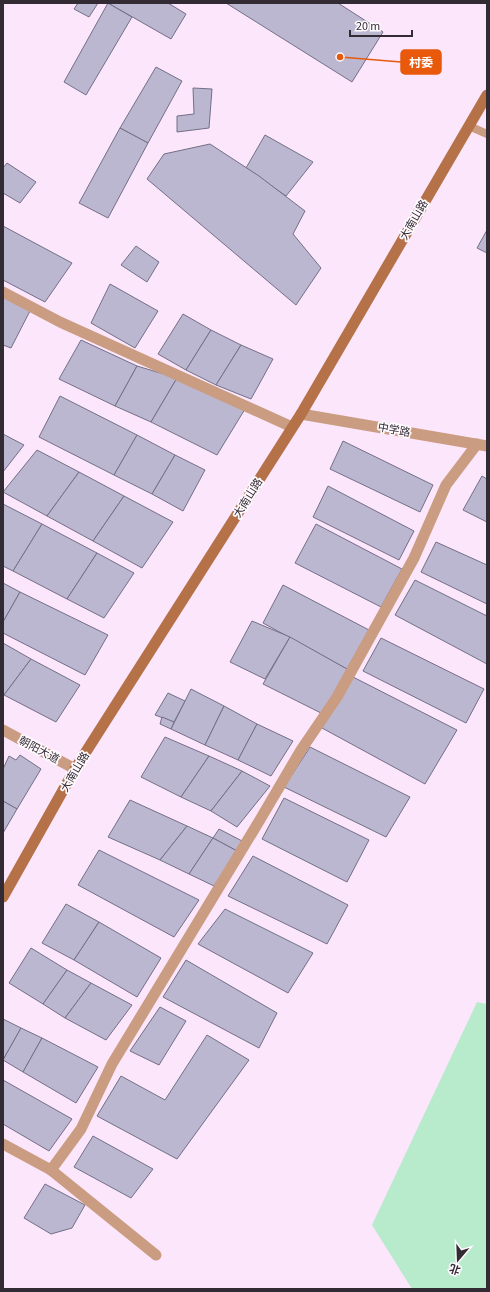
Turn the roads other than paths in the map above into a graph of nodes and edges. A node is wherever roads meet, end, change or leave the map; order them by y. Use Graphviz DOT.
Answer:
graph roads {
  1 [pos="487,95"];
  2 [pos="469,126"];
  3 [pos="487,134"];
  4 [pos="3,292"];
  5 [pos="301,414"];
  6 [pos="292,427"];
  7 [pos="482,445"];
  8 [pos="3,730"];
  9 [pos="75,769"];
  10 [pos="3,897"];
  11 [pos="3,1144"];
  12 [pos="51,1170"];
  13 [pos="156,1255"];
  1 -- 2 [label="main road, 大南山路"];
  2 -- 3 [label="lane"];
  2 -- 5 [label="main road, 大南山路"];
  4 -- 6 [label="street"];
  5 -- 6 [label="main road, 大南山路"];
  5 -- 7 [label="street, 中学路"];
  6 -- 9 [label="main road, 大南山路"];
  7 -- 12 [label="street"];
  8 -- 9 [label="street, 朝阳大道"];
  9 -- 10 [label="main road, 大南山路"];
  11 -- 12 [label="street"];
  12 -- 13 [label="street"];
}
